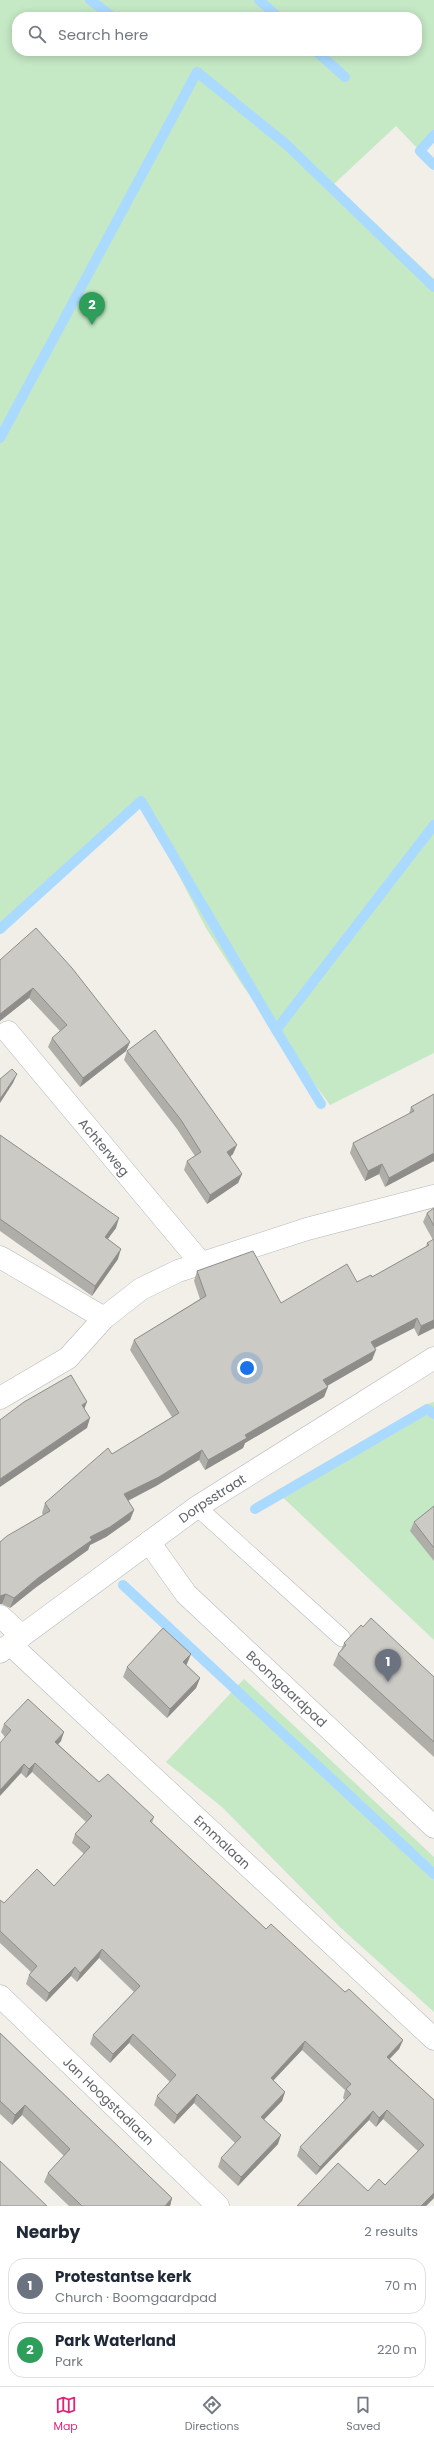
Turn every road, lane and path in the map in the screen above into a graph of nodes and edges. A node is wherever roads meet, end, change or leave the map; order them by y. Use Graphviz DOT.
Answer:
graph roads {
  1 [pos="8,1032"];
  2 [pos="434,1196"];
  3 [pos="0,1257"];
  4 [pos="201,1263"];
  5 [pos="104,1318"];
  6 [pos="434,1358"];
  7 [pos="0,1398"];
  8 [pos="197,1507"];
  9 [pos="149,1542"];
  10 [pos="0,1616"];
  11 [pos="342,1638"];
  12 [pos="11,1644"];
  13 [pos="434,1827"];
  14 [pos="0,1996"];
  15 [pos="434,2039"];
  16 [pos="218,2206"];
  1 -- 4 [label="street, Achterweg"];
  2 -- 4 [label="street"];
  3 -- 5 [label="street"];
  4 -- 5 [label="street"];
  5 -- 7 [label="street"];
  6 -- 8 [label="street, Dorpsstraat"];
  8 -- 9 [label="street, Dorpsstraat"];
  8 -- 11 [label="lane"];
  9 -- 12 [label="street, Dorpsstraat"];
  9 -- 13 [label="street, Boomgaardpad"];
  10 -- 12 [label="street, Emmalaan"];
  12 -- 15 [label="street, Emmalaan"];
  14 -- 16 [label="street, Jan Hoogstadlaan"];
}
